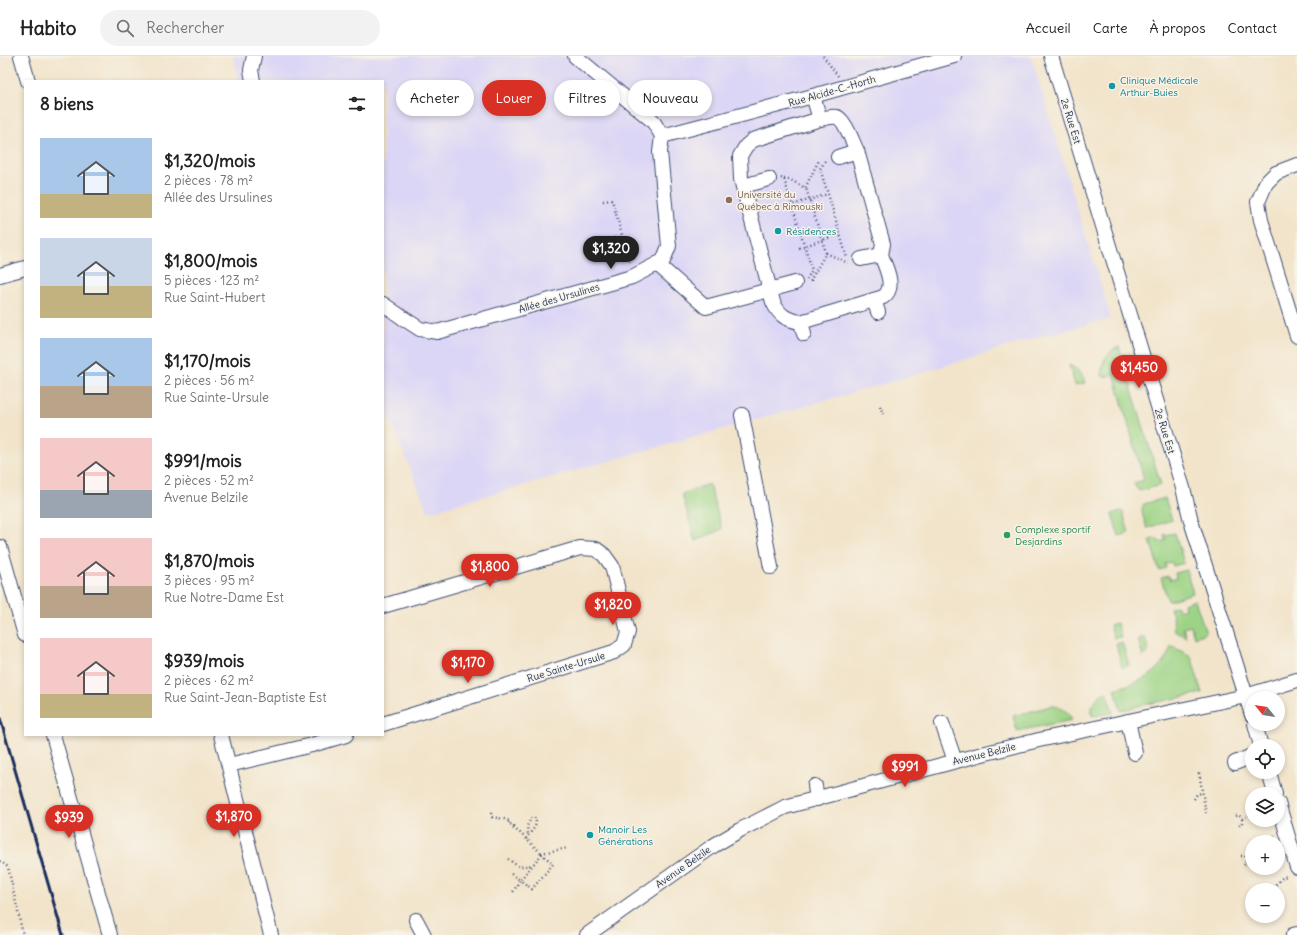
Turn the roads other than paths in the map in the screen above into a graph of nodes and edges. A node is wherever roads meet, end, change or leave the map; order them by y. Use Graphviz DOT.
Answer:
graph roads {
  1 [pos="21,56"];
  2 [pos="254,56"];
  3 [pos="575,56"];
  4 [pos="954,56"];
  5 [pos="1051,56"];
  6 [pos="28,80"];
  7 [pos="253,80"];
  8 [pos="813,96"];
  9 [pos="820,119"];
  10 [pos="662,136"];
  11 [pos="857,151"];
  12 [pos="832,159"];
  13 [pos="1297,166"];
  14 [pos="770,179"];
  15 [pos="743,186"];
  16 [pos="881,255"];
  17 [pos="861,259"];
  18 [pos="658,264"];
  19 [pos="24,268"];
  20 [pos="0,275"];
  21 [pos="806,280"];
  22 [pos="770,289"];
  23 [pos="384,305"];
  24 [pos="1297,336"];
  25 [pos="742,415"];
  26 [pos="0,547"];
  27 [pos="772,567"];
  28 [pos="384,606"];
  29 [pos="24,631"];
  30 [pos="1297,680"];
  31 [pos="1262,691"];
  32 [pos="1245,693"];
  33 [pos="1245,696"];
  34 [pos="1128,721"];
  35 [pos="942,723"];
  36 [pos="384,724"];
  37 [pos="53,736"];
  38 [pos="221,736"];
  39 [pos="343,736"];
  40 [pos="1136,753"];
  41 [pos="1245,759"];
  42 [pos="955,761"];
  43 [pos="1235,763"];
  44 [pos="229,765"];
  45 [pos="1283,827"];
  46 [pos="1293,871"];
  47 [pos="1297,934"];
  48 [pos="110,935"];
  49 [pos="271,935"];
  50 [pos="419,935"];
  51 [pos="424,935"];
  52 [pos="587,935"];
  53 [pos="1293,935"];
  1 -- 6 [label="street"];
  2 -- 7 [label="street"];
  3 -- 10 [label="street"];
  4 -- 8 [label="street, Rue Alcide-C.-Horth"];
  5 -- 32 [label="street, 2e Rue Est"];
  8 -- 9 [label="street"];
  8 -- 10 [label="street, Rue Alcide-C.-Horth"];
  9 -- 11 [label="street"];
  9 -- 15 [label="street"];
  10 -- 18 [label="street"];
  11 -- 12 [label="street"];
  11 -- 16 [label="street"];
  13 -- 24 [label="street"];
  14 -- 15 [label="street"];
  15 -- 22 [label="street"];
  16 -- 17 [label="street"];
  16 -- 22 [label="street"];
  18 -- 22 [label="street"];
  18 -- 23 [label="street, Allée des Ursulines"];
  19 -- 20 [label="street"];
  21 -- 22 [label="street"];
  25 -- 27 [label="street"];
  26 -- 29 [label="street"];
  28 -- 36 [label="street, Rue Sainte-Ursule"];
  30 -- 31 [label="street, Avenue Belzile"];
  33 -- 34 [label="street, Avenue Belzile"];
  34 -- 40 [label="street"];
  34 -- 42 [label="street, Avenue Belzile"];
  35 -- 42 [label="street"];
  37 -- 48 [label="street"];
  38 -- 44 [label="street"];
  39 -- 44 [label="street"];
  41 -- 43 [label="street"];
  42 -- 52 [label="street, Avenue Belzile"];
  44 -- 49 [label="street"];
  45 -- 46 [label="street"];
  47 -- 53 [label="street"];
  50 -- 51 [label="street"];
}
